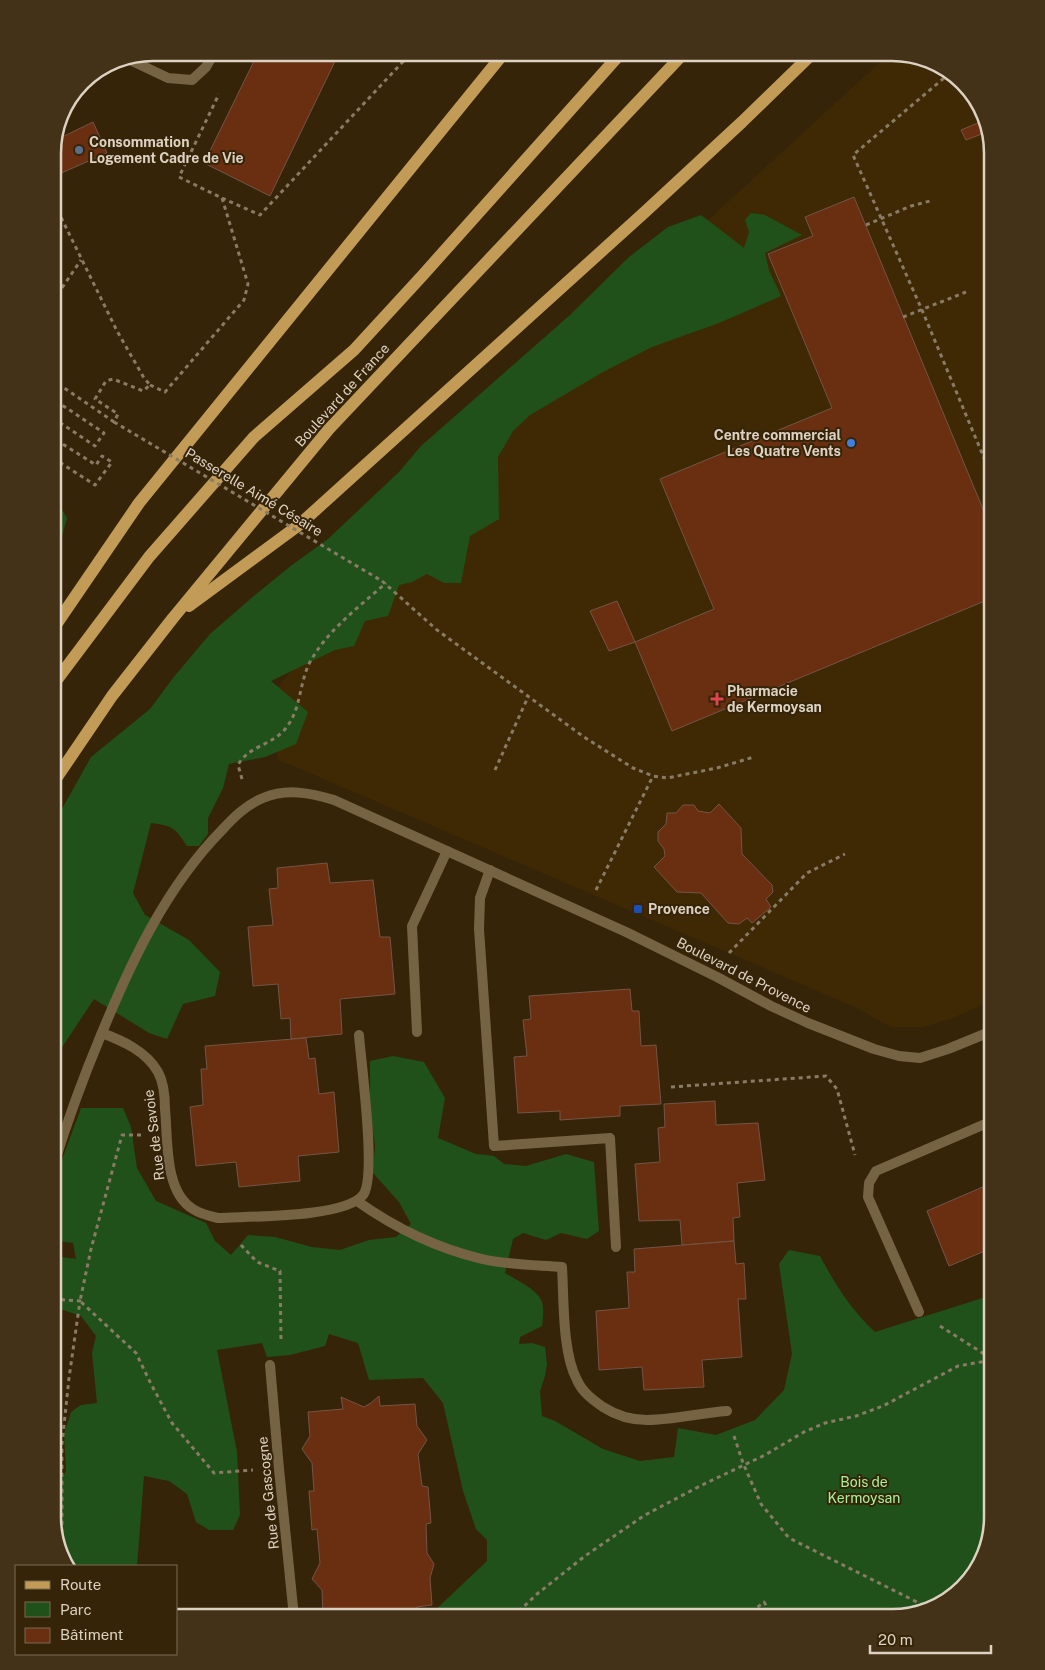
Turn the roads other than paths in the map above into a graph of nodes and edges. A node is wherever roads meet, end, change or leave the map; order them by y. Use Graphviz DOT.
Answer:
graph roads {
  1 [pos="209,61"];
  2 [pos="498,61"];
  3 [pos="613,61"];
  4 [pos="676,61"];
  5 [pos="805,61"];
  6 [pos="136,63"];
  7 [pos="61,617"];
  8 [pos="173,618"];
  9 [pos="61,674"];
  10 [pos="61,771"];
  11 [pos="447,850"];
  12 [pos="490,870"];
  13 [pos="417,1032"];
  14 [pos="102,1033"];
  15 [pos="984,1034"];
  16 [pos="358,1036"];
  17 [pos="984,1124"];
  18 [pos="61,1139"];
  19 [pos="357,1201"];
  20 [pos="616,1248"];
  21 [pos="919,1312"];
  22 [pos="270,1365"];
  23 [pos="726,1412"];
  24 [pos="293,1609"];
  1 -- 6 [label="street"];
  2 -- 7 [label="main road"];
  3 -- 9 [label="main road, Boulevard de France"];
  4 -- 8 [label="main road, Boulevard de France"];
  5 -- 8 [label="main road"];
  8 -- 10 [label="main road, Boulevard de France"];
  11 -- 12 [label="street, Boulevard de Provence"];
  11 -- 13 [label="street"];
  11 -- 14 [label="street, Boulevard de Provence"];
  12 -- 15 [label="street, Boulevard de Provence"];
  12 -- 20 [label="street"];
  14 -- 18 [label="street, Boulevard de Provence"];
  14 -- 19 [label="street, Rue de Savoie"];
  16 -- 19 [label="street"];
  17 -- 21 [label="street"];
  19 -- 23 [label="street"];
  22 -- 24 [label="street, Rue de Gascogne"];
}
